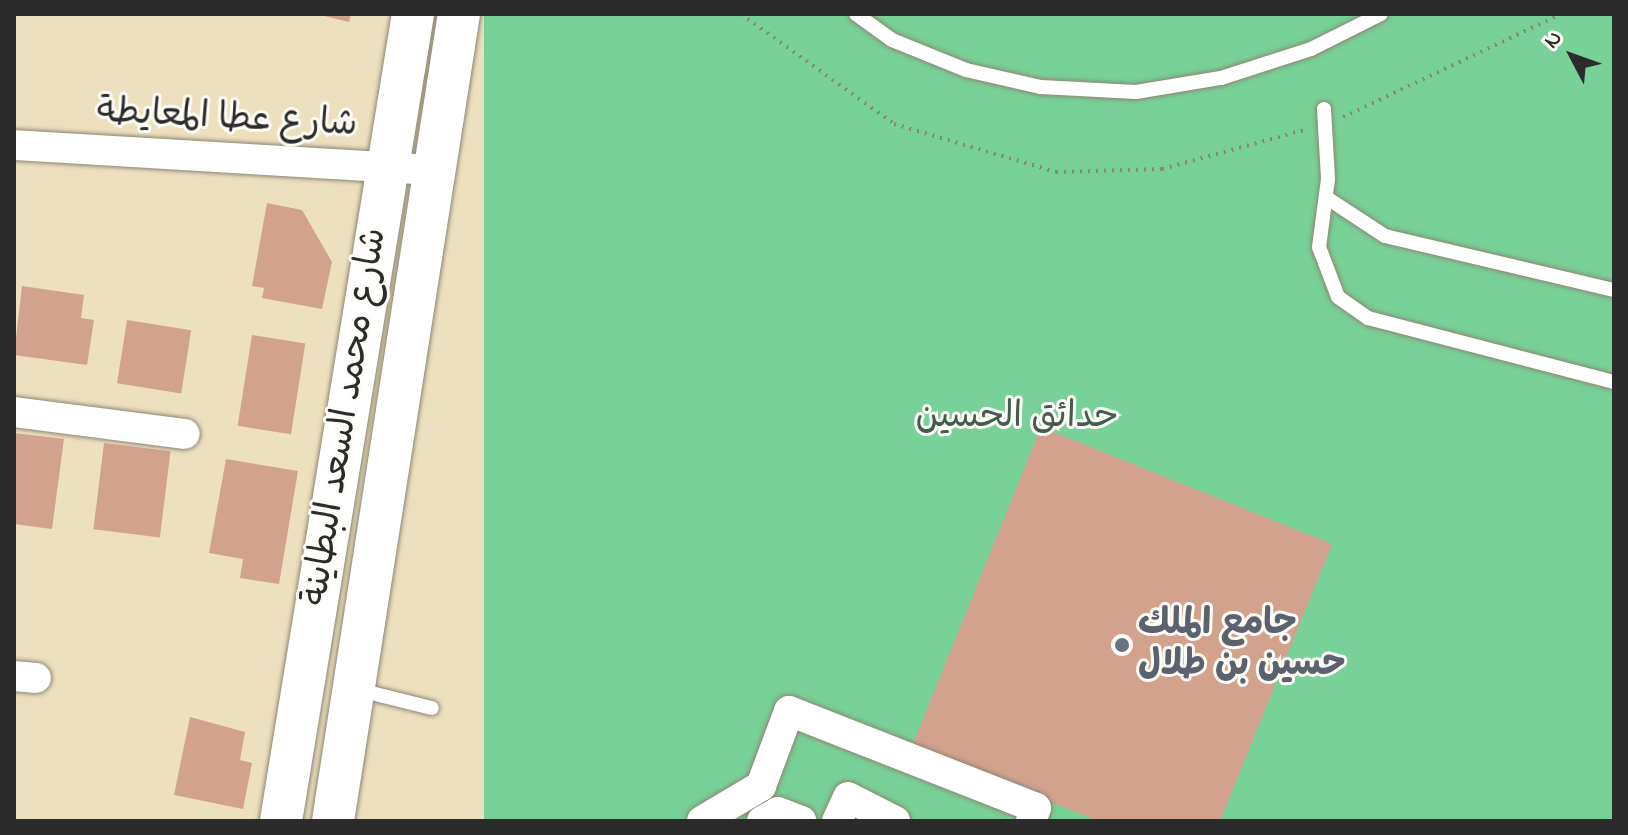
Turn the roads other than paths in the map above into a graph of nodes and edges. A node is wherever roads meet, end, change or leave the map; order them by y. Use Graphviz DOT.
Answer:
graph roads {
  1 [pos="413,14"];
  2 [pos="459,14"];
  3 [pos="856,14"];
  4 [pos="1381,14"];
  5 [pos="1325,116"];
  6 [pos="14,145"];
  7 [pos="387,166"];
  8 [pos="435,170"];
  9 [pos="1327,198"];
  10 [pos="1614,290"];
  11 [pos="1614,382"];
  12 [pos="14,412"];
  13 [pos="185,434"];
  14 [pos="354,689"];
  15 [pos="432,708"];
  16 [pos="281,821"];
  17 [pos="333,821"];
  18 [pos="702,821"];
  19 [pos="762,821"];
  20 [pos="801,821"];
  21 [pos="837,821"];
  22 [pos="895,821"];
  23 [pos="1031,821"];
  1 -- 7 [label="street, شارع محمد السعد البطاينة"];
  2 -- 8 [label="street, شارع محمد السعد البطاينة"];
  3 -- 4 [label="lane"];
  5 -- 9 [label="lane"];
  6 -- 7 [label="street, شارع عطا المعايطة"];
  7 -- 8 [label="street, شارع عطا المعايطة"];
  7 -- 16 [label="street, شارع محمد السعد البطاينة"];
  8 -- 14 [label="street, شارع محمد السعد البطاينة"];
  9 -- 10 [label="lane"];
  9 -- 11 [label="lane"];
  12 -- 13 [label="street"];
  14 -- 15 [label="lane"];
  14 -- 17 [label="street, شارع محمد السعد البطاينة"];
  18 -- 23 [label="street"];
  19 -- 20 [label="street"];
  21 -- 22 [label="street"];
}
